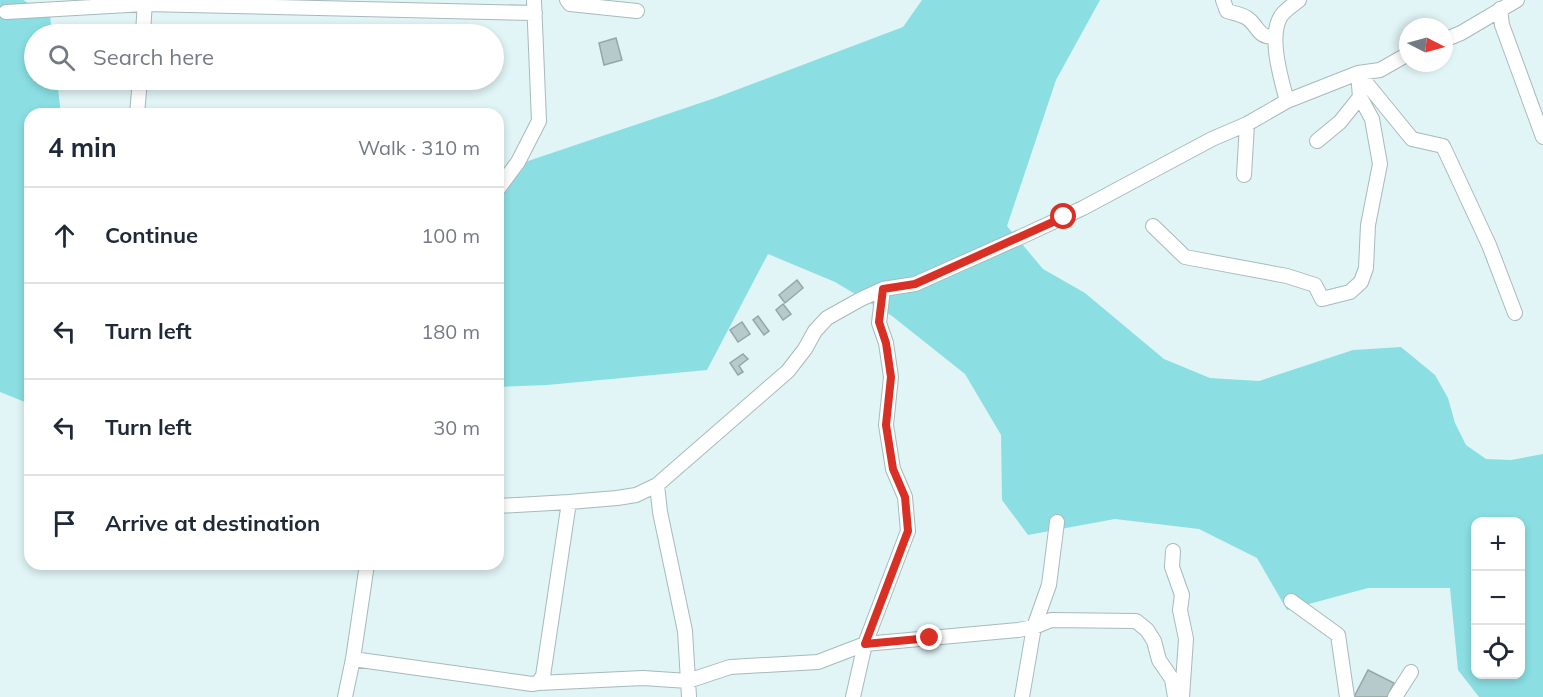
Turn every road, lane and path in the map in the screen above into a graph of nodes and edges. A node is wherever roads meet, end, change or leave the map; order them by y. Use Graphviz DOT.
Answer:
graph roads {
  1 [pos="567,0"];
  2 [pos="1223,0"];
  3 [pos="1299,0"];
  4 [pos="1516,0"];
  5 [pos="145,2"];
  6 [pos="534,7"];
  7 [pos="1500,9"];
  8 [pos="637,11"];
  9 [pos="6,12"];
  10 [pos="144,24"];
  11 [pos="1274,36"];
  12 [pos="1453,36"];
  13 [pos="1399,59"];
  14 [pos="1358,73"];
  15 [pos="139,90"];
  16 [pos="1360,97"];
  17 [pos="1287,101"];
  18 [pos="138,108"];
  19 [pos="1247,124"];
  20 [pos="1543,137"];
  21 [pos="1317,141"];
  22 [pos="1244,175"];
  23 [pos="504,181"];
  24 [pos="1153,226"];
  25 [pos="883,289"];
  26 [pos="1515,313"];
  27 [pos="657,485"];
  28 [pos="569,502"];
  29 [pos="504,506"];
  30 [pos="1057,522"];
  31 [pos="1173,550"];
  32 [pos="366,570"];
  33 [pos="1291,601"];
  34 [pos="1034,627"];
  35 [pos="865,644"];
  36 [pos="352,659"];
  37 [pos="1412,672"];
  38 [pos="688,681"];
  39 [pos="538,683"];
  40 [pos="345,697"];
  41 [pos="690,697"];
  42 [pos="853,697"];
  43 [pos="1022,697"];
  44 [pos="1175,697"];
  45 [pos="1182,697"];
  46 [pos="1347,697"];
  47 [pos="1395,697"];
  1 -- 8 [label="street"];
  2 -- 11 [label="street"];
  3 -- 11 [label="street"];
  4 -- 7 [label="street"];
  5 -- 6 [label="street"];
  5 -- 9 [label="street"];
  5 -- 10 [label="street"];
  6 -- 23 [label="street"];
  7 -- 12 [label="street"];
  7 -- 20 [label="street"];
  11 -- 17 [label="street"];
  13 -- 14 [label="street"];
  14 -- 16 [label="street"];
  14 -- 17 [label="street"];
  14 -- 26 [label="street"];
  15 -- 18 [label="street"];
  16 -- 21 [label="street"];
  16 -- 24 [label="street"];
  17 -- 19 [label="street"];
  19 -- 22 [label="street"];
  19 -- 25 [label="street"];
  25 -- 27 [label="street"];
  25 -- 35 [label="street"];
  27 -- 28 [label="street"];
  27 -- 38 [label="street"];
  28 -- 29 [label="street"];
  28 -- 39 [label="street"];
  30 -- 34 [label="street"];
  31 -- 45 [label="street"];
  32 -- 36 [label="street"];
  33 -- 46 [label="street"];
  34 -- 35 [label="street"];
  34 -- 43 [label="street"];
  34 -- 44 [label="street"];
  35 -- 38 [label="street"];
  35 -- 42 [label="street"];
  36 -- 39 [label="street"];
  36 -- 40 [label="street"];
  37 -- 47 [label="street"];
  38 -- 39 [label="street"];
  38 -- 41 [label="street"];
}
